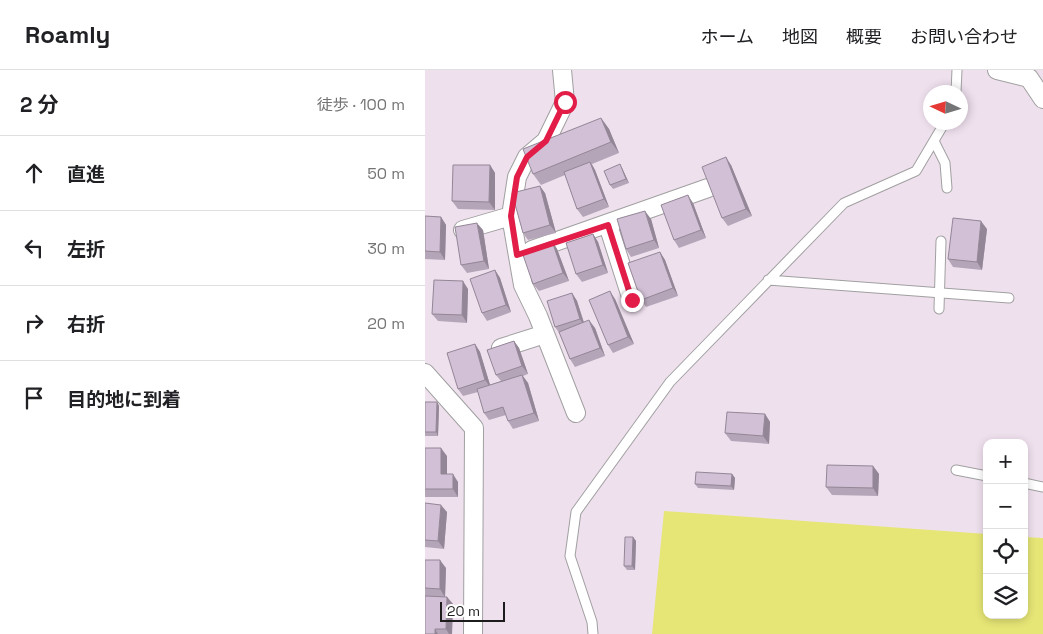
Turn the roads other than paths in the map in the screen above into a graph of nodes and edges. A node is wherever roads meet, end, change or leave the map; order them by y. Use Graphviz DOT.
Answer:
graph roads {
  1 [pos="562,70"];
  2 [pos="957,70"];
  3 [pos="997,70"];
  4 [pos="956,85"];
  5 [pos="1043,98"];
  6 [pos="940,130"];
  7 [pos="934,141"];
  8 [pos="708,188"];
  9 [pos="947,188"];
  10 [pos="511,216"];
  11 [pos="608,225"];
  12 [pos="463,230"];
  13 [pos="941,242"];
  14 [pos="517,255"];
  15 [pos="769,280"];
  16 [pos="939,292"];
  17 [pos="1009,298"];
  18 [pos="632,300"];
  19 [pos="939,309"];
  20 [pos="545,334"];
  21 [pos="501,348"];
  22 [pos="425,373"];
  23 [pos="576,413"];
  24 [pos="956,470"];
  25 [pos="983,475"];
  26 [pos="1028,484"];
  27 [pos="1043,487"];
  28 [pos="473,634"];
  29 [pos="593,634"];
  1 -- 10 [label="street"];
  2 -- 4 [label="lane"];
  3 -- 5 [label="street"];
  6 -- 7 [label="lane"];
  7 -- 9 [label="lane"];
  7 -- 15 [label="lane"];
  8 -- 11 [label="street"];
  10 -- 12 [label="street"];
  10 -- 14 [label="street"];
  11 -- 14 [label="street"];
  11 -- 18 [label="street"];
  13 -- 16 [label="lane"];
  14 -- 20 [label="street"];
  15 -- 16 [label="lane"];
  15 -- 29 [label="lane"];
  16 -- 17 [label="lane"];
  16 -- 19 [label="lane"];
  20 -- 21 [label="street"];
  20 -- 23 [label="street"];
  22 -- 28 [label="street"];
  24 -- 25 [label="lane"];
  26 -- 27 [label="lane"];
}
